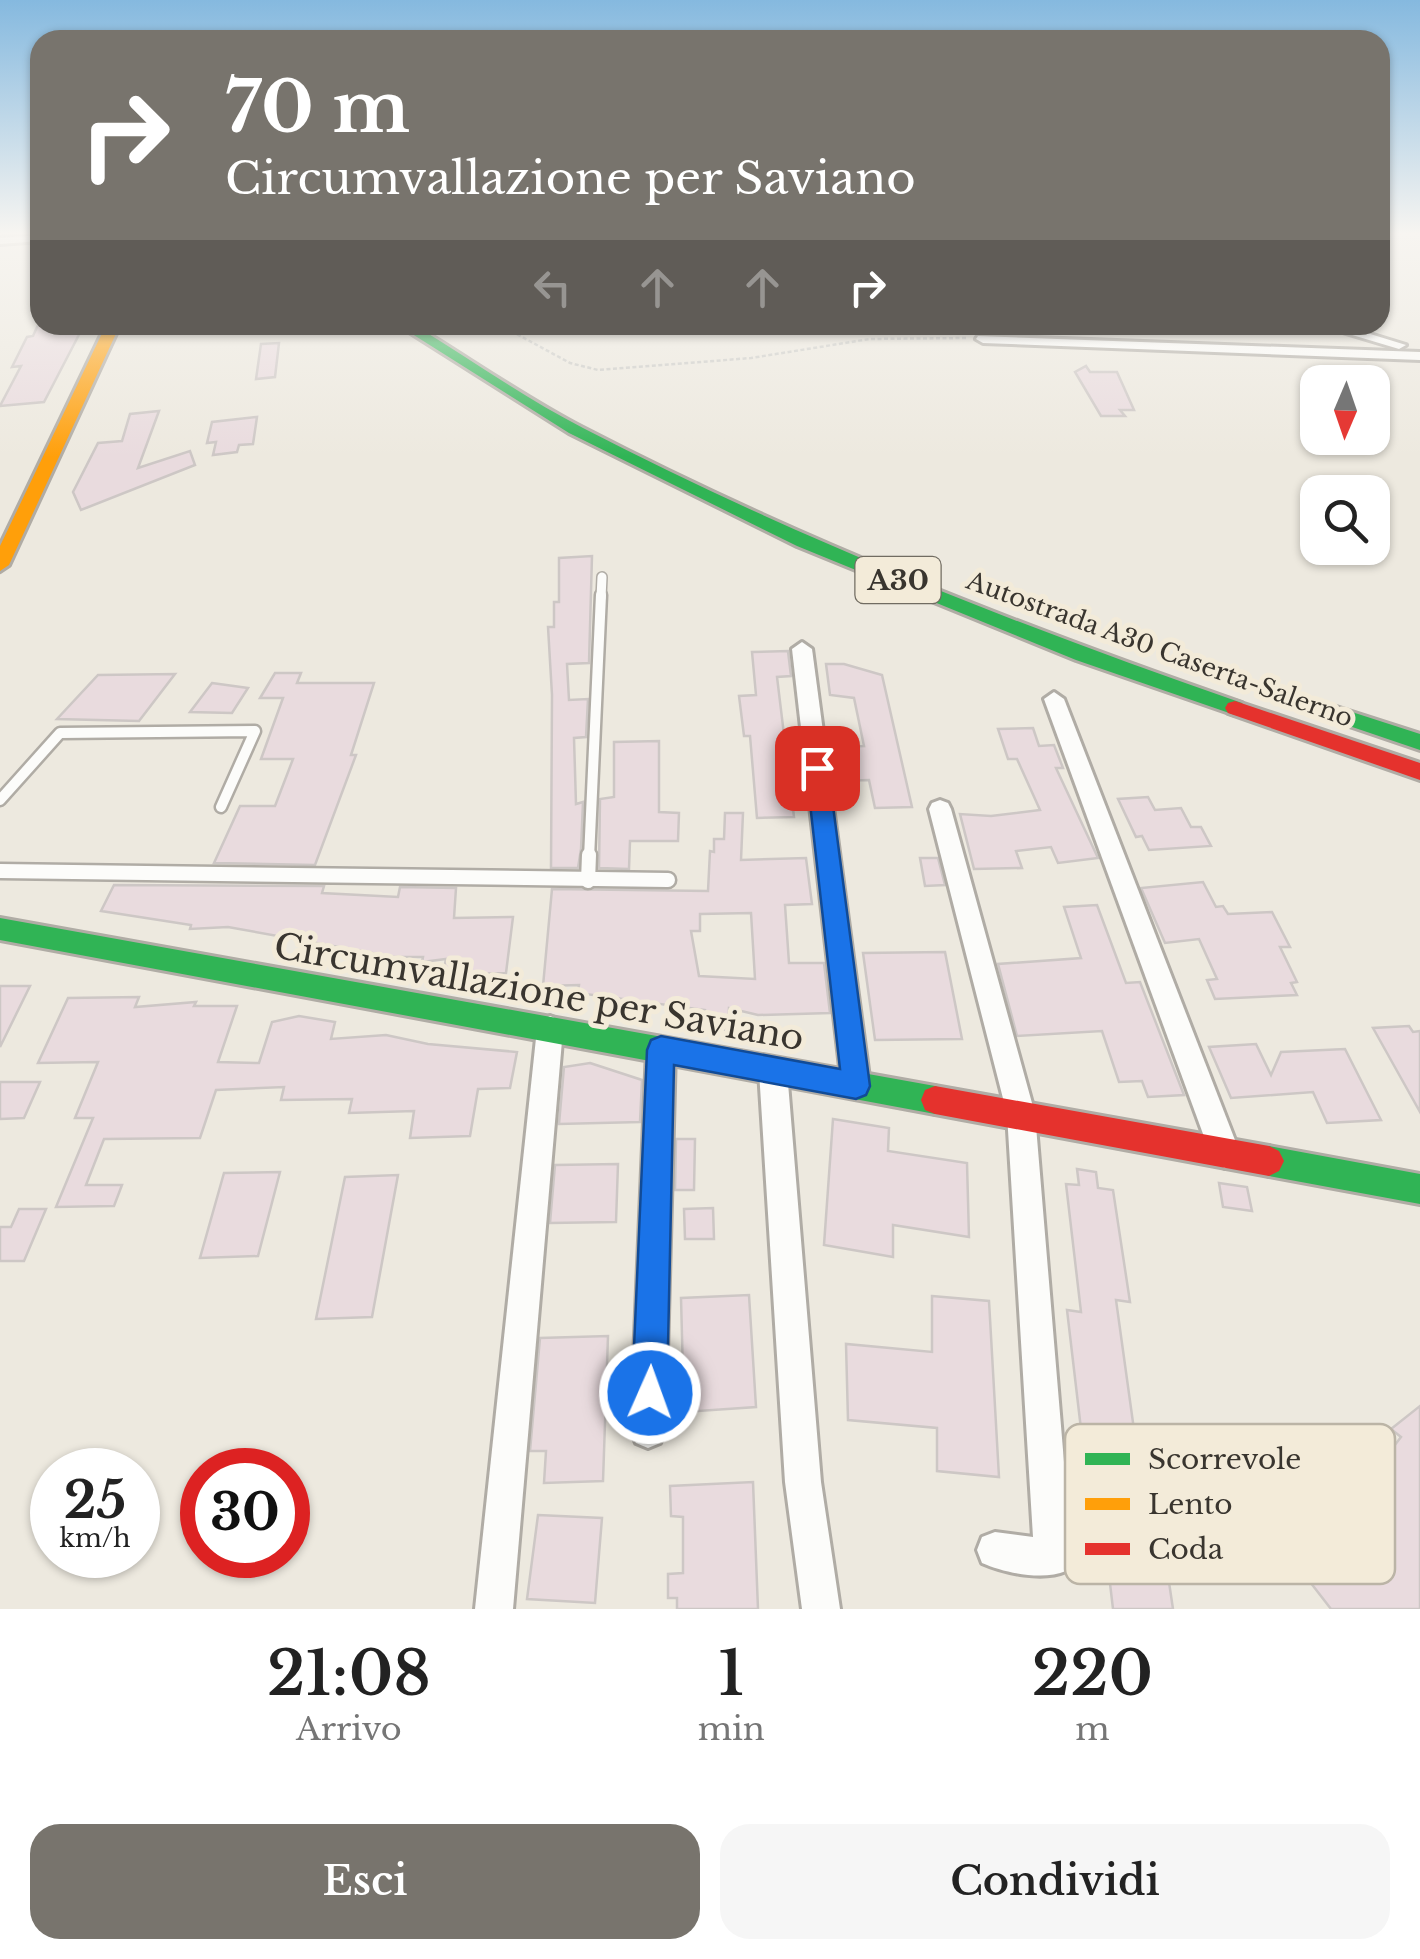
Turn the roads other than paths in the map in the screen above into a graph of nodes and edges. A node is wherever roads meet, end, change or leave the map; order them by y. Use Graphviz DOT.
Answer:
graph roads {
  1 [pos="108,335"];
  2 [pos="421,335"];
  3 [pos="450,335"];
  4 [pos="1360,335"];
  5 [pos="983,339"];
  6 [pos="1420,353"];
  7 [pos="706,468"];
  8 [pos="2,556"];
  9 [pos="602,577"];
  10 [pos="802,650"];
  11 [pos="1054,700"];
  12 [pos="1307,704"];
  13 [pos="1420,742"];
  14 [pos="1420,772"];
  15 [pos="0,800"];
  16 [pos="221,807"];
  17 [pos="940,809"];
  18 [pos="0,871"];
  19 [pos="668,880"];
  20 [pos="588,882"];
  21 [pos="0,929"];
  22 [pos="550,1028"];
  23 [pos="661,1050"];
  24 [pos="773,1071"];
  25 [pos="856,1086"];
  26 [pos="1021,1114"];
  27 [pos="1226,1153"];
  28 [pos="1420,1189"];
  29 [pos="648,1431"];
  30 [pos="995,1550"];
  31 [pos="494,1609"];
  32 [pos="821,1609"];
  1 -- 8 [label="main road"];
  2 -- 14 [label="main road, Autostrada A30 Caserta-Salerno / A30"];
  3 -- 7 [label="main road"];
  4 -- 6 [label="street"];
  5 -- 6 [label="street"];
  9 -- 20 [label="lane"];
  10 -- 25 [label="street"];
  11 -- 27 [label="street"];
  12 -- 13 [label="main road, Autostrada A30 Caserta-Salerno"];
  15 -- 16 [label="lane"];
  17 -- 26 [label="street"];
  18 -- 20 [label="lane"];
  19 -- 20 [label="lane"];
  21 -- 22 [label="main road, Circumvallazione per Saviano"];
  22 -- 23 [label="main road, Circumvallazione per Saviano"];
  22 -- 31 [label="street"];
  23 -- 24 [label="main road, Circumvallazione per Saviano"];
  23 -- 29 [label="street"];
  24 -- 25 [label="main road, Circumvallazione per Saviano"];
  24 -- 32 [label="street"];
  25 -- 26 [label="main road, Circumvallazione per Saviano"];
  26 -- 27 [label="main road, Circumvallazione per Saviano"];
  26 -- 30 [label="street"];
  27 -- 28 [label="main road, Circumvallazione per Saviano"];
}
